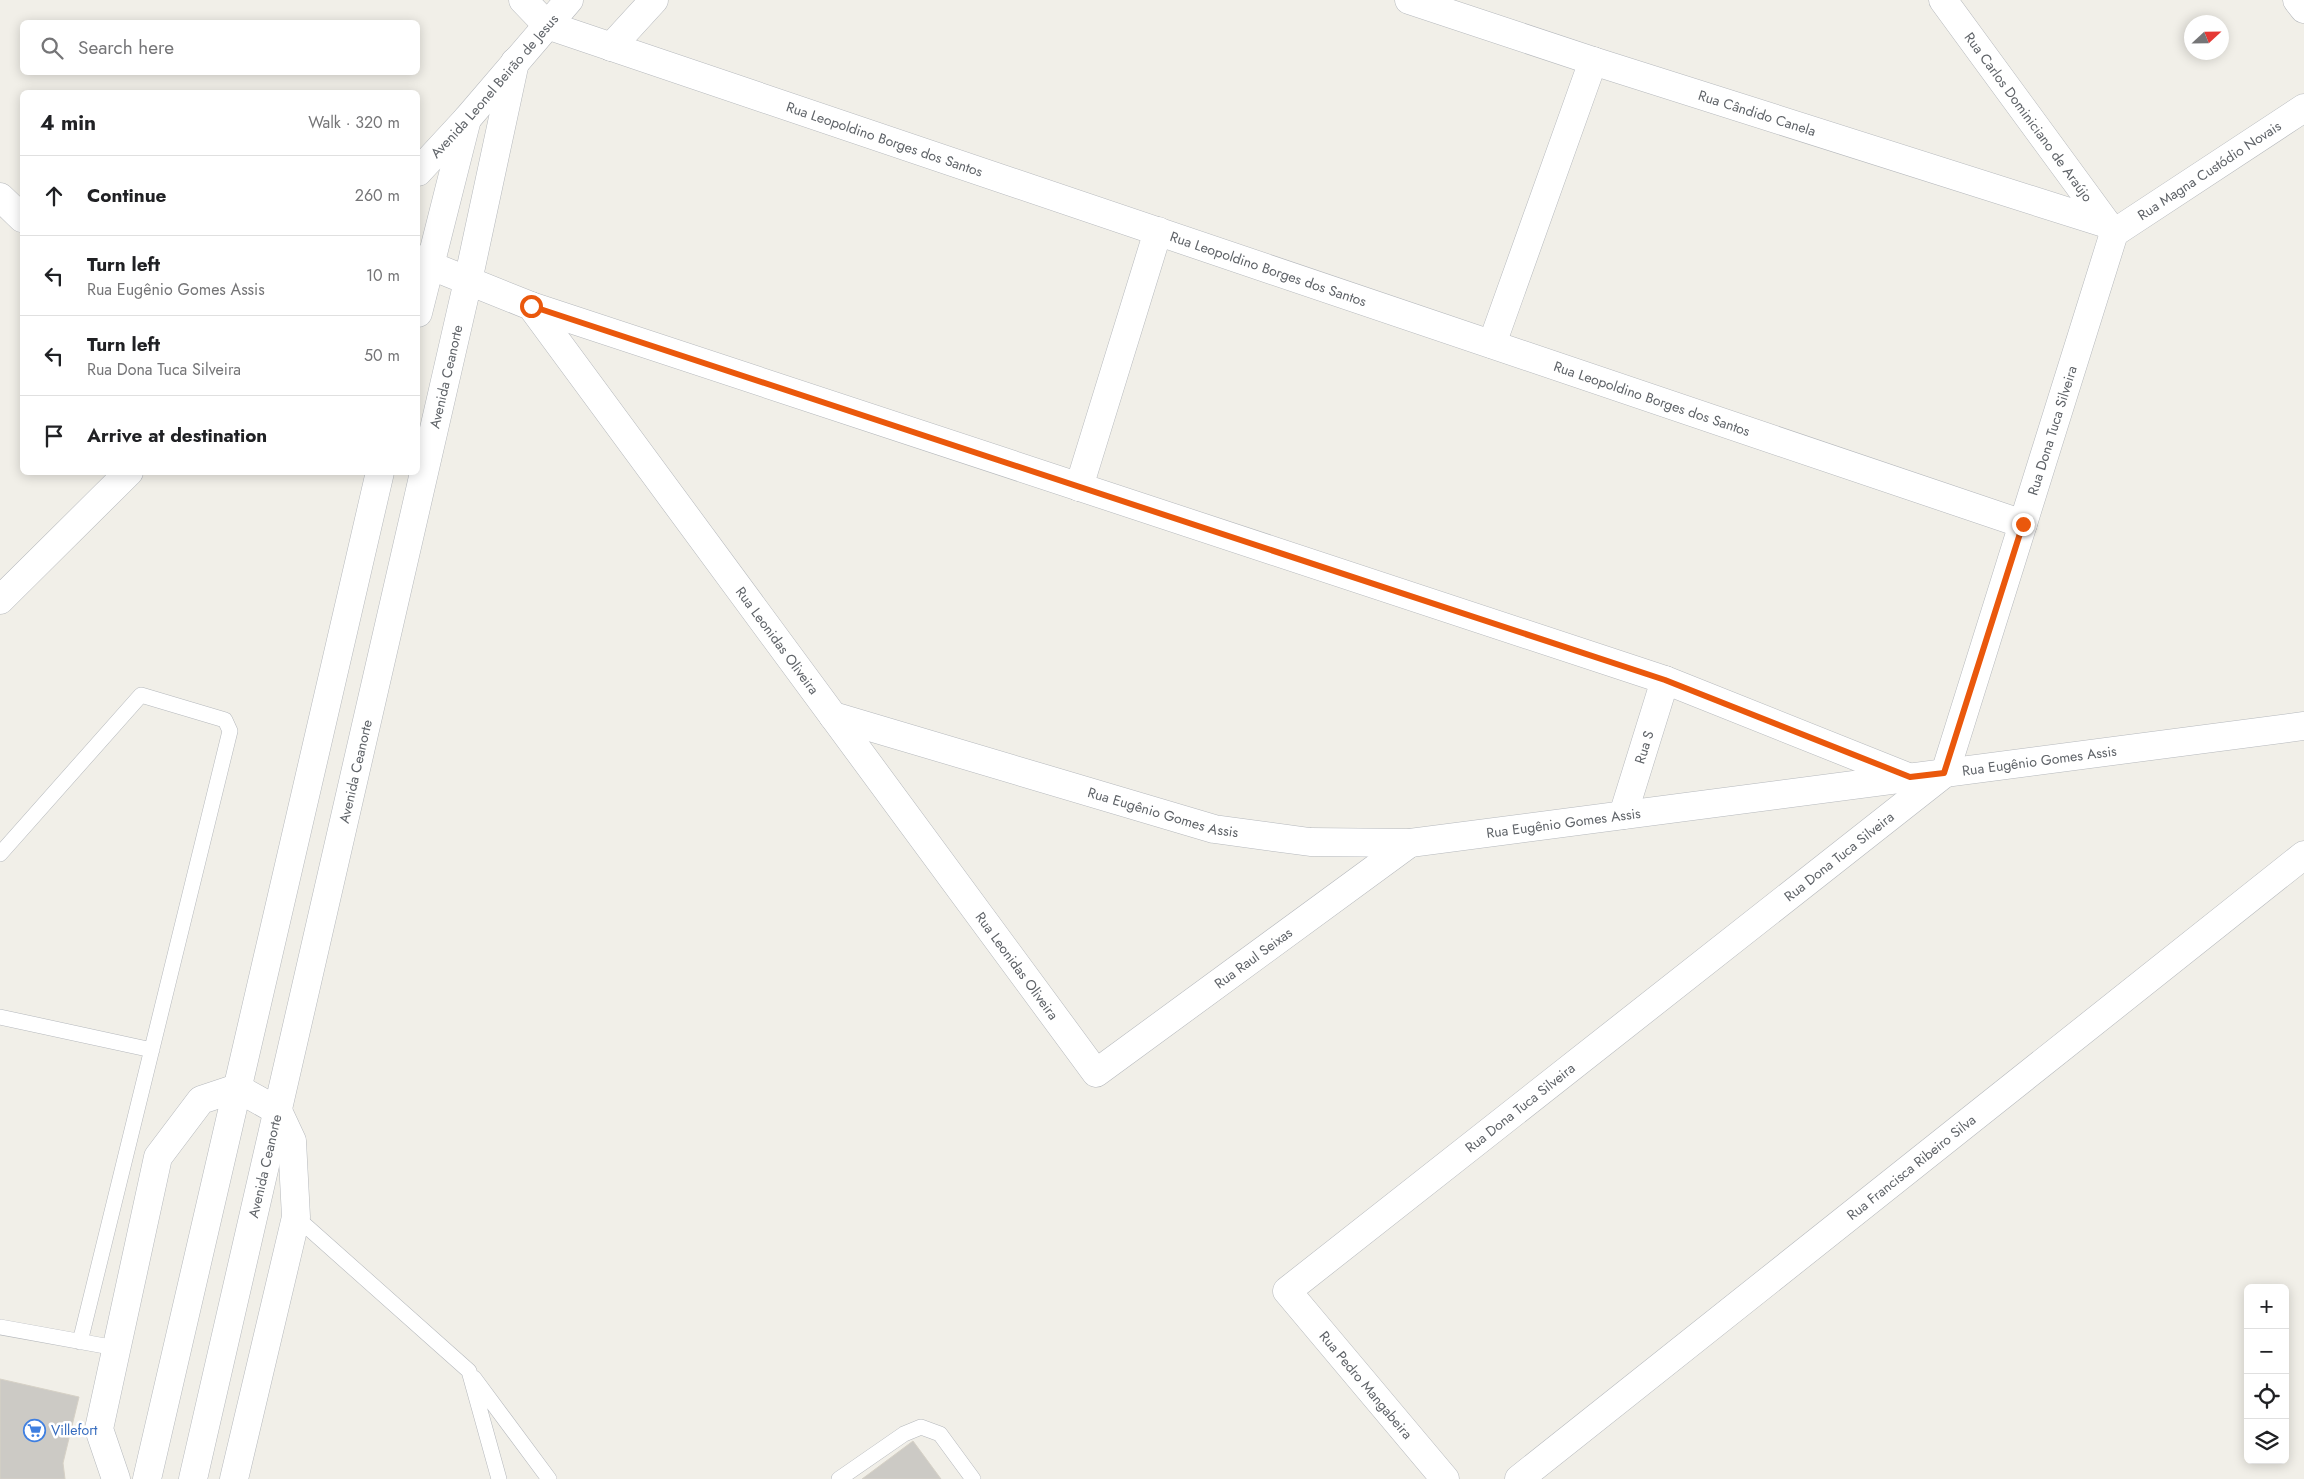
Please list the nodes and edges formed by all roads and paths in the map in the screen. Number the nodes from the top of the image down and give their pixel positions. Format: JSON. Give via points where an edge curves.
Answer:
{"nodes":[{"id":1,"x":523,"y":0,"type":"edge"},
{"id":2,"x":569,"y":0,"type":"edge"},
{"id":3,"x":654,"y":0,"type":"edge"},
{"id":4,"x":1408,"y":0,"type":"edge"},
{"id":5,"x":1943,"y":0,"type":"edge"},
{"id":6,"x":2297,"y":0,"type":"edge"},
{"id":7,"x":2304,"y":9,"type":"edge"},
{"id":8,"x":547,"y":25,"type":"junction"},
{"id":9,"x":611,"y":46,"type":"junction"},
{"id":10,"x":1593,"y":61,"type":"junction"},
{"id":11,"x":515,"y":62,"type":"junction"},
{"id":12,"x":2304,"y":108,"type":"edge"},
{"id":13,"x":467,"y":119,"type":"junction"},
{"id":14,"x":420,"y":170,"type":"edge"},
{"id":15,"x":0,"y":197,"type":"edge"},
{"id":16,"x":20,"y":216,"type":"edge"},
{"id":17,"x":2111,"y":229,"type":"junction"},
{"id":18,"x":1158,"y":232,"type":"junction"},
{"id":19,"x":423,"y":262,"type":"edge"},
{"id":20,"x":468,"y":281,"type":"junction"},
{"id":21,"x":420,"y":293,"type":"edge"},
{"id":22,"x":531,"y":306,"type":"junction"},
{"id":23,"x":1492,"y":344,"type":"junction"},
{"id":24,"x":126,"y":475,"type":"edge"},
{"id":25,"x":379,"y":475,"type":"edge"},
{"id":26,"x":1079,"y":487,"type":"junction"},
{"id":27,"x":2023,"y":524,"type":"junction"},
{"id":28,"x":0,"y":600,"type":"edge"},
{"id":29,"x":1665,"y":680,"type":"junction"},
{"id":30,"x":833,"y":716,"type":"junction"},
{"id":31,"x":2304,"y":726,"type":"edge"},
{"id":32,"x":1944,"y":773,"type":"junction"},
{"id":33,"x":1910,"y":777,"type":"junction"},
{"id":34,"x":1623,"y":815,"type":"junction"},
{"id":35,"x":1410,"y":843,"type":"junction"},
{"id":36,"x":0,"y":854,"type":"edge"},
{"id":37,"x":2304,"y":855,"type":"edge"},
{"id":38,"x":0,"y":1017,"type":"edge"},
{"id":39,"x":152,"y":1050,"type":"junction"},
{"id":40,"x":1096,"y":1073,"type":"joint"},
{"id":41,"x":237,"y":1088,"type":"junction"},
{"id":42,"x":278,"y":1111,"type":"junction"},
{"id":43,"x":296,"y":1217,"type":"junction"},
{"id":44,"x":1287,"y":1291,"type":"joint"},
{"id":45,"x":0,"y":1327,"type":"edge"},
{"id":46,"x":80,"y":1342,"type":"junction"},
{"id":47,"x":116,"y":1348,"type":"junction"},
{"id":48,"x":469,"y":1371,"type":"junction"},
{"id":49,"x":116,"y":1479,"type":"edge"},
{"id":50,"x":147,"y":1479,"type":"edge"},
{"id":51,"x":193,"y":1479,"type":"edge"},
{"id":52,"x":234,"y":1479,"type":"edge"},
{"id":53,"x":499,"y":1479,"type":"edge"},
{"id":54,"x":549,"y":1479,"type":"edge"},
{"id":55,"x":839,"y":1479,"type":"edge"},
{"id":56,"x":973,"y":1479,"type":"edge"},
{"id":57,"x":1445,"y":1479,"type":"edge"},
{"id":58,"x":1518,"y":1479,"type":"edge"}],
"edges":[{"from":1,"to":8,"type":"street","name":"Rua Leopoldino Borges dos Santos"},
{"from":2,"to":8,"type":"street","name":"Avenida Leonel Beirão de Jesus"},
{"from":3,"to":9,"type":"street"},
{"from":4,"to":10,"type":"street","name":"Rua Cândido Canela"},
{"from":5,"to":17,"type":"street","name":"Rua Carlos Dominiciano de Araújo"},
{"from":6,"to":7,"type":"street"},
{"from":8,"to":9,"type":"street","name":"Rua Leopoldino Borges dos Santos"},
{"from":8,"to":11,"type":"street","name":"Avenida Leonel Beirão de Jesus"},
{"from":9,"to":18,"type":"street","name":"Rua Leopoldino Borges dos Santos"},
{"from":10,"to":17,"type":"street","name":"Rua Cândido Canela"},
{"from":10,"to":23,"type":"street"},
{"from":11,"to":13,"type":"street","name":"Avenida Leonel Beirão de Jesus"},
{"from":11,"to":20,"type":"street","name":"Avenida Ceanorte"},
{"from":12,"to":17,"type":"street","name":"Rua Magna Custódio Novais"},
{"from":13,"to":14,"type":"street","name":"Avenida Leonel Beirão de Jesus"},
{"from":13,"to":19,"type":"street"},
{"from":15,"to":16,"type":"street"},
{"from":17,"to":27,"type":"street","name":"Rua Dona Tuca Silveira"},
{"from":18,"to":23,"type":"street","name":"Rua Leopoldino Borges dos Santos"},
{"from":18,"to":26,"type":"street"},
{"from":19,"to":20,"type":"street"},
{"from":19,"to":21,"type":"street"},
{"from":20,"to":22,"type":"street"},
{"from":20,"to":42,"type":"street","name":"Avenida Ceanorte"},
{"from":22,"to":26,"type":"street"},
{"from":22,"to":30,"type":"street","name":"Rua Leonidas Oliveira"},
{"from":23,"to":27,"type":"street","name":"Rua Leopoldino Borges dos Santos"},
{"from":24,"to":28,"type":"street"},
{"from":25,"to":41,"type":"street"},
{"from":26,"to":29,"type":"street"},
{"from":27,"to":32,"type":"street","name":"Rua Dona Tuca Silveira"},
{"from":29,"to":33,"type":"street"},
{"from":29,"to":34,"type":"street","name":"Rua S"},
{"from":30,"to":35,"type":"street","name":"Rua Eugênio Gomes Assis","via":[[1214,829],[1310,842]]},
{"from":30,"to":40,"type":"street","name":"Rua Leonidas Oliveira"},
{"from":31,"to":32,"type":"street","name":"Rua Eugênio Gomes Assis"},
{"from":32,"to":33,"type":"street","name":"Rua Eugênio Gomes Assis"},
{"from":32,"to":44,"type":"street","name":"Rua Dona Tuca Silveira"},
{"from":33,"to":34,"type":"street","name":"Rua Eugênio Gomes Assis"},
{"from":34,"to":35,"type":"street","name":"Rua Eugênio Gomes Assis"},
{"from":35,"to":40,"type":"street","name":"Rua Raul Seixas"},
{"from":36,"to":39,"type":"lane","via":[[141,695],[225,720],[230,731]]},
{"from":37,"to":58,"type":"street","name":"Rua Francisca Ribeiro Silva"},
{"from":38,"to":39,"type":"lane"},
{"from":39,"to":46,"type":"lane"},
{"from":41,"to":42,"type":"street"},
{"from":41,"to":47,"type":"street","via":[[201,1100],[158,1157]]},
{"from":41,"to":50,"type":"street"},
{"from":42,"to":43,"type":"street","via":[[292,1141]]},
{"from":42,"to":51,"type":"street","name":"Avenida Ceanorte"},
{"from":43,"to":48,"type":"lane"},
{"from":43,"to":52,"type":"street"},
{"from":44,"to":57,"type":"street","name":"Rua Pedro Mangabeira"},
{"from":45,"to":46,"type":"lane"},
{"from":46,"to":47,"type":"lane"},
{"from":47,"to":49,"type":"street","via":[[98,1429]]},
{"from":48,"to":53,"type":"lane"},
{"from":48,"to":54,"type":"lane"},
{"from":55,"to":56,"type":"lane","via":[[904,1434],[921,1426],[940,1434]]}]}
